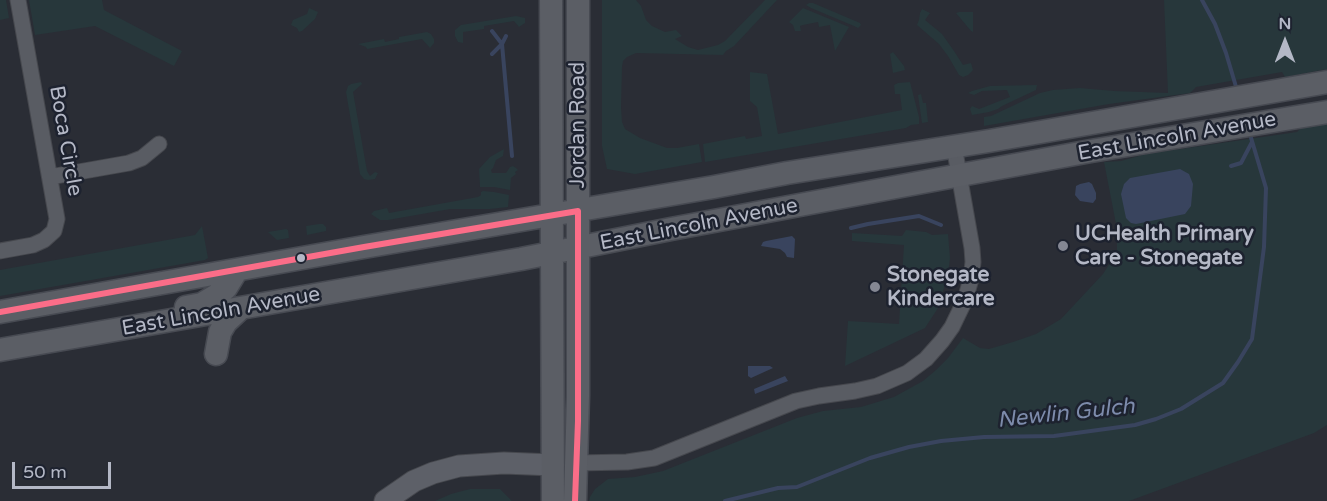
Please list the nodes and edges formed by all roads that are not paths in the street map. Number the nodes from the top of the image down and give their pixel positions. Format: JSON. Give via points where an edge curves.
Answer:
{"nodes":[{"id":1,"x":18,"y":0,"type":"edge"},
{"id":2,"x":551,"y":0,"type":"edge"},
{"id":3,"x":578,"y":0,"type":"edge"},
{"id":4,"x":1327,"y":82,"type":"edge"},
{"id":5,"x":1327,"y":112,"type":"edge"},
{"id":6,"x":159,"y":144,"type":"dead end"},
{"id":7,"x":954,"y":146,"type":"junction"},
{"id":8,"x":959,"y":176,"type":"junction"},
{"id":9,"x":50,"y":177,"type":"junction"},
{"id":10,"x":578,"y":211,"type":"junction"},
{"id":11,"x":552,"y":216,"type":"junction"},
{"id":12,"x":577,"y":248,"type":"junction"},
{"id":13,"x":0,"y":251,"type":"edge"},
{"id":14,"x":552,"y":253,"type":"junction"},
{"id":15,"x":237,"y":270,"type":"junction"},
{"id":16,"x":240,"y":309,"type":"junction"},
{"id":17,"x":0,"y":312,"type":"edge"},
{"id":18,"x":181,"y":319,"type":"junction"},
{"id":19,"x":93,"y":334,"type":"junction"},
{"id":20,"x":0,"y":350,"type":"edge"},
{"id":21,"x":576,"y":463,"type":"junction"},
{"id":22,"x":553,"y":465,"type":"junction"},
{"id":23,"x":385,"y":501,"type":"edge"},
{"id":24,"x":553,"y":501,"type":"edge"},
{"id":25,"x":573,"y":501,"type":"edge"}],
"edges":[{"from":1,"to":9,"type":"street","name":"Boca Circle"},
{"from":2,"to":11,"type":"main road","name":"Jordan Road"},
{"from":3,"to":10,"type":"main road","name":"Jordan Road"},
{"from":4,"to":7,"type":"main road","name":"East Lincoln Avenue"},
{"from":5,"to":8,"type":"main road","name":"East Lincoln Avenue"},
{"from":6,"to":9,"type":"street","via":[[129,163]]},
{"from":7,"to":8,"type":"street"},
{"from":7,"to":10,"type":"main road","name":"East Lincoln Avenue"},
{"from":8,"to":12,"type":"main road","name":"East Lincoln Avenue"},
{"from":8,"to":21,"type":"street","via":[[972,248],[971,279],[964,305],[952,327],[916,367],[866,390],[796,401],[654,458]]},
{"from":9,"to":13,"type":"street","name":"Boca Circle","via":[[57,219],[51,234],[33,245]]},
{"from":10,"to":11,"type":"main road","name":"East Lincoln Avenue"},
{"from":10,"to":12,"type":"main road","name":"Jordan Road"},
{"from":11,"to":14,"type":"main road","name":"Jordan Road"},
{"from":11,"to":15,"type":"main road","name":"East Lincoln Avenue"},
{"from":12,"to":14,"type":"main road","name":"East Lincoln Avenue"},
{"from":12,"to":21,"type":"main road","name":"Jordan Road"},
{"from":14,"to":16,"type":"main road","name":"East Lincoln Avenue"},
{"from":14,"to":22,"type":"main road","name":"Jordan Road"},
{"from":15,"to":17,"type":"main road","name":"East Lincoln Avenue"},
{"from":15,"to":19,"type":"main road","via":[[226,288],[202,304],[120,320]]},
{"from":16,"to":18,"type":"main road","name":"East Lincoln Avenue"},
{"from":16,"to":18,"type":"main road","via":[[220,332],[216,354],[203,335]]},
{"from":18,"to":19,"type":"main road","name":"East Lincoln Avenue"},
{"from":19,"to":20,"type":"main road","name":"East Lincoln Avenue"},
{"from":21,"to":25,"type":"main road","name":"Jordan Road"},
{"from":22,"to":23,"type":"street","via":[[504,463],[444,469],[414,481]]},
{"from":22,"to":24,"type":"main road","name":"Jordan Road"},
{"from":22,"to":25,"type":"main road","via":[[564,491]]}]}
